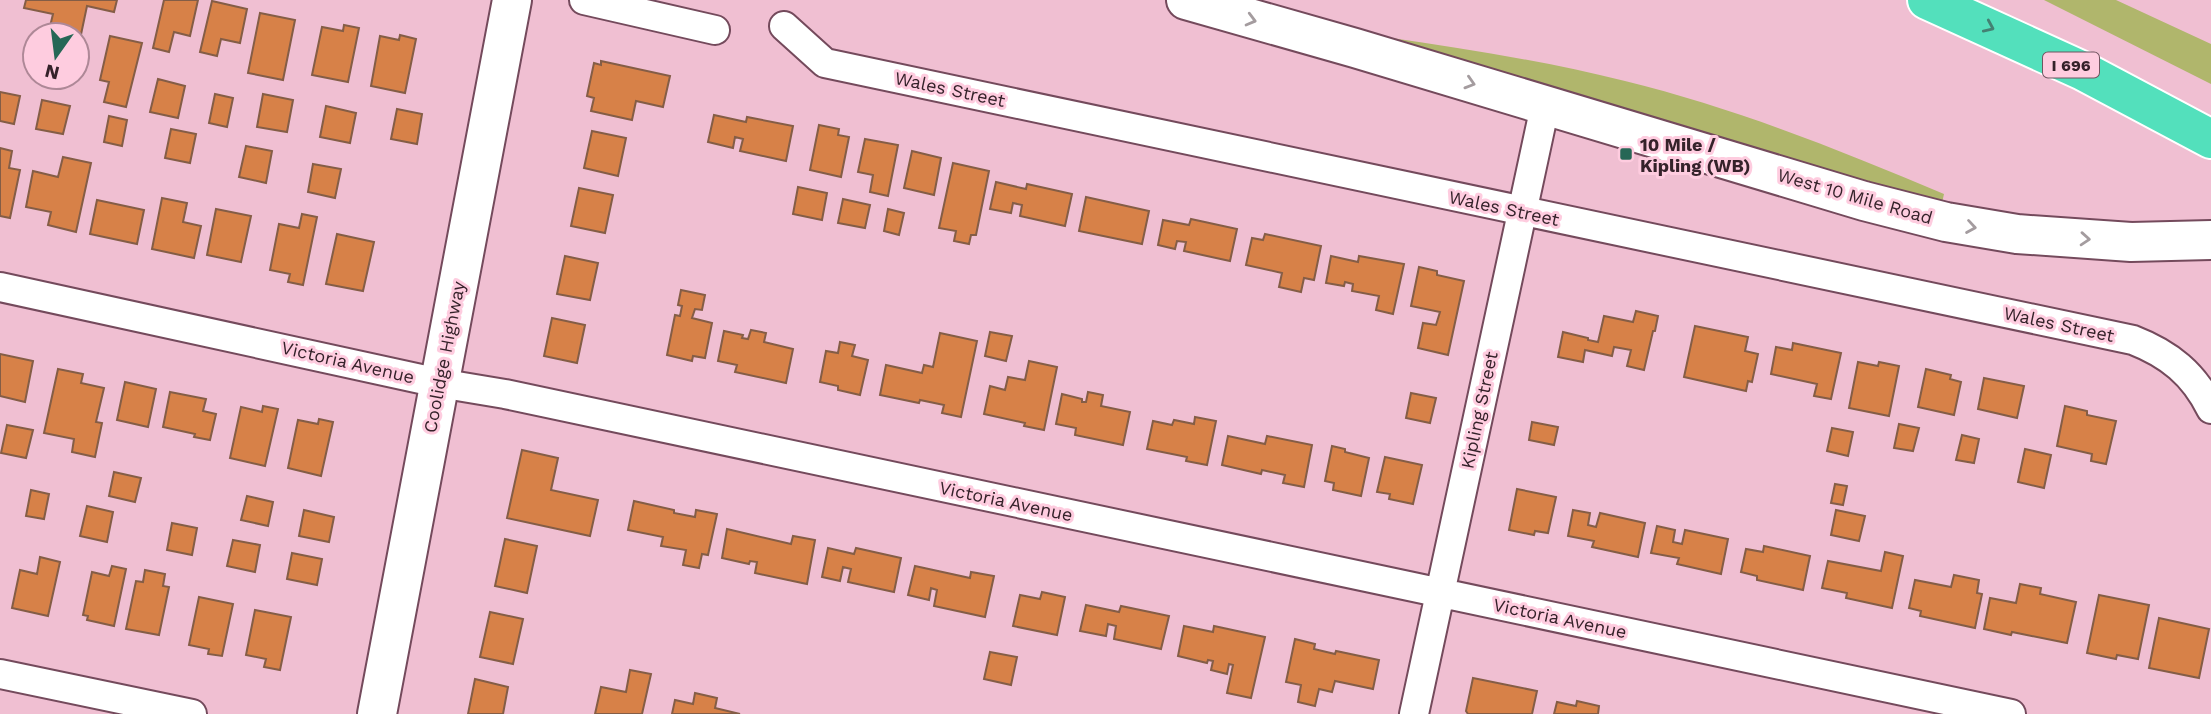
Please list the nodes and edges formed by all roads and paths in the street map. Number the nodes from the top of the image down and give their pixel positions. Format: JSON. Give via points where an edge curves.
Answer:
{"nodes":[{"id":1,"x":512,"y":0,"type":"edge"},
{"id":2,"x":584,"y":0,"type":"edge"},
{"id":3,"x":1186,"y":0,"type":"edge"},
{"id":4,"x":1927,"y":0,"type":"edge"},
{"id":5,"x":784,"y":26,"type":"dead end"},
{"id":6,"x":715,"y":30,"type":"dead end"},
{"id":7,"x":1545,"y":106,"type":"junction"},
{"id":8,"x":2211,"y":139,"type":"edge"},
{"id":9,"x":1521,"y":211,"type":"junction"},
{"id":10,"x":2211,"y":240,"type":"edge"},
{"id":11,"x":0,"y":287,"type":"edge"},
{"id":12,"x":439,"y":383,"type":"junction"},
{"id":13,"x":2211,"y":409,"type":"edge"},
{"id":14,"x":1440,"y":592,"type":"junction"},
{"id":15,"x":0,"y":674,"type":"edge"},
{"id":16,"x":192,"y":714,"type":"edge"},
{"id":17,"x":377,"y":714,"type":"edge"},
{"id":18,"x":1414,"y":714,"type":"edge"},
{"id":19,"x":2011,"y":714,"type":"edge"}],
"edges":[{"from":1,"to":12,"type":"main road","name":"Coolidge Highway"},
{"from":2,"to":6,"type":"street"},
{"from":3,"to":7,"type":"main road","name":"West 10 Mile Road","one_way":true},
{"from":4,"to":8,"type":"highway","number":"I 696","one_way":true,"via":[[2083,71]]},
{"from":5,"to":9,"type":"street","name":"Wales Street","via":[[825,63]]},
{"from":7,"to":9,"type":"street","name":"Kipling Street"},
{"from":7,"to":10,"type":"main road","name":"West 10 Mile Road","one_way":true,"via":[[1946,222],[2017,234],[2131,242]]},
{"from":9,"to":13,"type":"street","name":"Wales Street","via":[[2133,340],[2154,348],[2185,370]]},
{"from":9,"to":14,"type":"street","name":"Kipling Street"},
{"from":11,"to":12,"type":"street","name":"Victoria Avenue"},
{"from":12,"to":14,"type":"street","name":"Victoria Avenue"},
{"from":12,"to":17,"type":"main road","name":"Coolidge Highway"},
{"from":14,"to":18,"type":"street","name":"Kipling Street"},
{"from":14,"to":19,"type":"street","name":"Victoria Avenue"},
{"from":15,"to":16,"type":"street"}]}
